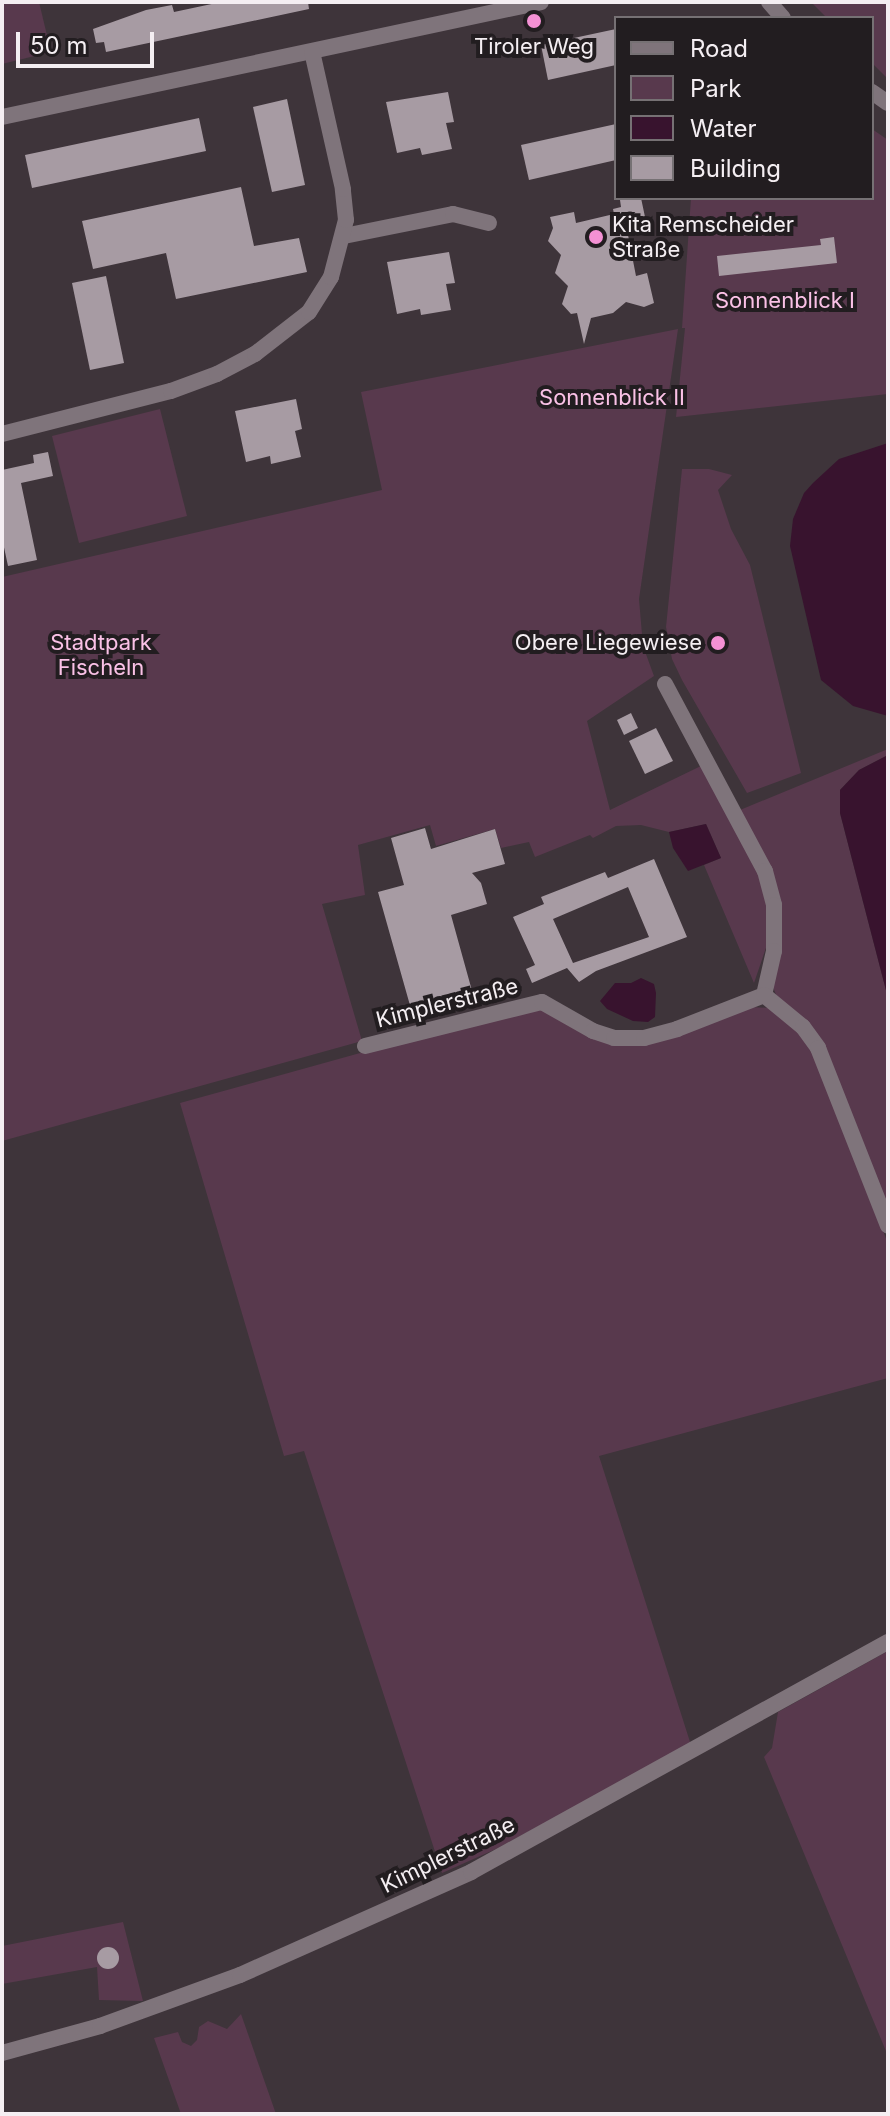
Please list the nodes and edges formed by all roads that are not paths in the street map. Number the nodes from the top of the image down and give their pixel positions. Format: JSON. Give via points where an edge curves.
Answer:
{"nodes":[{"id":1,"x":541,"y":2,"type":"edge"},
{"id":2,"x":312,"y":51,"type":"junction"},
{"id":3,"x":2,"y":117,"type":"edge"},
{"id":4,"x":489,"y":223,"type":"dead end"},
{"id":5,"x":344,"y":236,"type":"junction"},
{"id":6,"x":2,"y":434,"type":"edge"},
{"id":7,"x":665,"y":684,"type":"dead end"},
{"id":8,"x":764,"y":995,"type":"junction"},
{"id":9,"x":365,"y":1046,"type":"dead end"},
{"id":10,"x":888,"y":1226,"type":"edge"},
{"id":11,"x":888,"y":1642,"type":"edge"},
{"id":12,"x":2,"y":2053,"type":"edge"}],
"edges":[{"from":1,"to":2,"type":"street"},
{"from":2,"to":3,"type":"street"},
{"from":2,"to":5,"type":"street","via":[[343,189]]},
{"from":4,"to":5,"type":"street","via":[[453,214]]},
{"from":5,"to":6,"type":"street","via":[[331,277],[309,312],[255,354],[171,391]]},
{"from":7,"to":8,"type":"street","via":[[765,871],[774,905],[774,951]]},
{"from":8,"to":9,"type":"street","name":"Kimplerstraße","via":[[644,1038],[614,1038],[593,1031],[542,1002]]},
{"from":8,"to":10,"type":"street","via":[[803,1027],[818,1048]]},
{"from":11,"to":12,"type":"street","name":"Kimplerstraße","via":[[471,1872],[240,1975],[100,2026]]}]}
